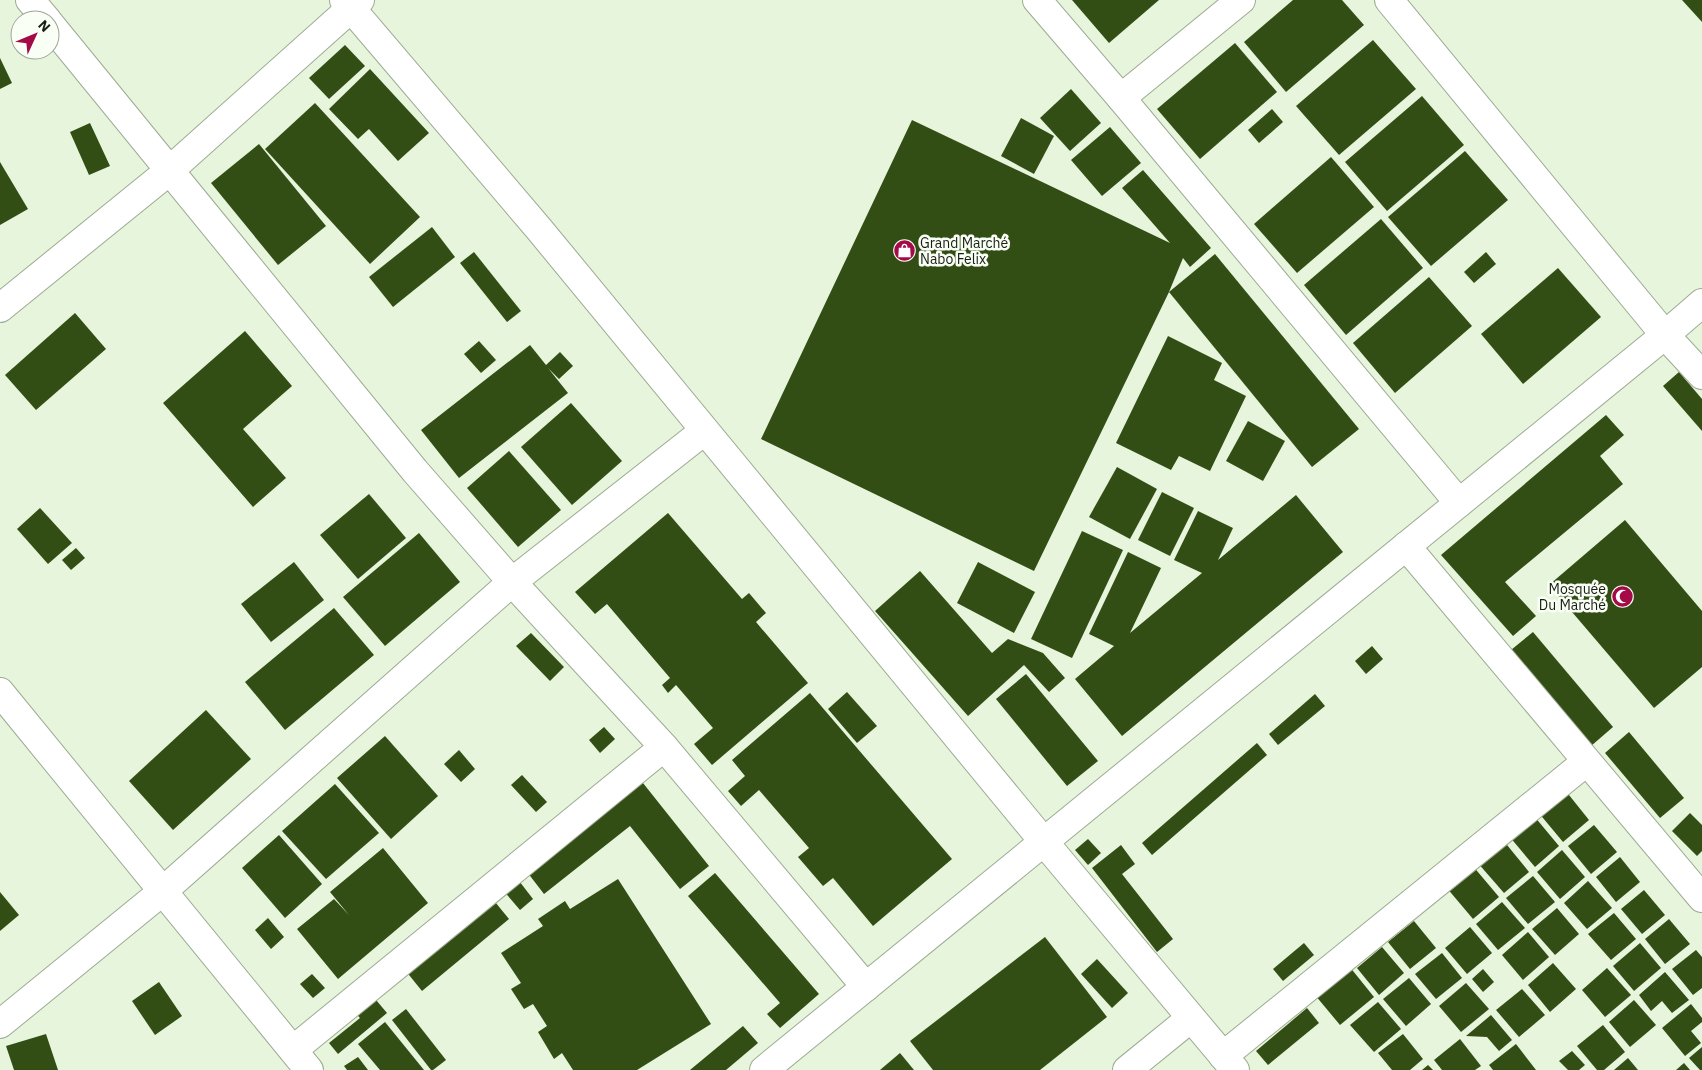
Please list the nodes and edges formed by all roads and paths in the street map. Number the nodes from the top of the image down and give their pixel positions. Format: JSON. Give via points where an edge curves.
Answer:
{"nodes":[{"id":1,"x":30,"y":0,"type":"edge"},
{"id":2,"x":1037,"y":0,"type":"edge"},
{"id":3,"x":1241,"y":0,"type":"edge"},
{"id":4,"x":1389,"y":0,"type":"edge"},
{"id":5,"x":351,"y":3,"type":"edge"},
{"id":6,"x":38,"y":10,"type":"edge"},
{"id":7,"x":60,"y":36,"type":"edge"},
{"id":8,"x":1121,"y":98,"type":"junction"},
{"id":9,"x":169,"y":171,"type":"junction"},
{"id":10,"x":1702,"y":303,"type":"edge"},
{"id":11,"x":0,"y":308,"type":"edge"},
{"id":12,"x":1665,"y":335,"type":"junction"},
{"id":13,"x":1702,"y":375,"type":"edge"},
{"id":14,"x":704,"y":431,"type":"junction"},
{"id":15,"x":1459,"y":503,"type":"junction"},
{"id":16,"x":1406,"y":546,"type":"junction"},
{"id":17,"x":512,"y":582,"type":"junction"},
{"id":18,"x":0,"y":692,"type":"edge"},
{"id":19,"x":664,"y":747,"type":"junction"},
{"id":20,"x":1586,"y":762,"type":"junction"},
{"id":21,"x":1044,"y":842,"type":"junction"},
{"id":22,"x":163,"y":891,"type":"junction"},
{"id":23,"x":1702,"y":898,"type":"edge"},
{"id":24,"x":866,"y":987,"type":"junction"},
{"id":25,"x":1191,"y":1018,"type":"junction"},
{"id":26,"x":0,"y":1024,"type":"edge"},
{"id":27,"x":301,"y":1060,"type":"edge"},
{"id":28,"x":1229,"y":1063,"type":"edge"},
{"id":29,"x":764,"y":1070,"type":"edge"},
{"id":30,"x":1127,"y":1070,"type":"edge"}],
"edges":[{"from":1,"to":6,"type":"street"},
{"from":2,"to":8,"type":"street"},
{"from":3,"to":8,"type":"street"},
{"from":4,"to":12,"type":"street"},
{"from":5,"to":9,"type":"street"},
{"from":5,"to":14,"type":"street"},
{"from":7,"to":9,"type":"street"},
{"from":8,"to":15,"type":"street"},
{"from":9,"to":11,"type":"street"},
{"from":9,"to":17,"type":"street","via":[[415,471]]},
{"from":10,"to":12,"type":"street"},
{"from":12,"to":13,"type":"street"},
{"from":12,"to":15,"type":"street"},
{"from":14,"to":17,"type":"street"},
{"from":14,"to":21,"type":"street"},
{"from":15,"to":16,"type":"street"},
{"from":16,"to":20,"type":"street"},
{"from":16,"to":21,"type":"street"},
{"from":17,"to":19,"type":"street"},
{"from":17,"to":22,"type":"street"},
{"from":18,"to":22,"type":"street"},
{"from":19,"to":24,"type":"street"},
{"from":19,"to":27,"type":"street"},
{"from":20,"to":23,"type":"street"},
{"from":20,"to":28,"type":"street"},
{"from":21,"to":24,"type":"street"},
{"from":21,"to":25,"type":"street"},
{"from":22,"to":26,"type":"street"},
{"from":22,"to":27,"type":"street"},
{"from":24,"to":29,"type":"street"},
{"from":25,"to":28,"type":"street"},
{"from":25,"to":30,"type":"street"}]}
